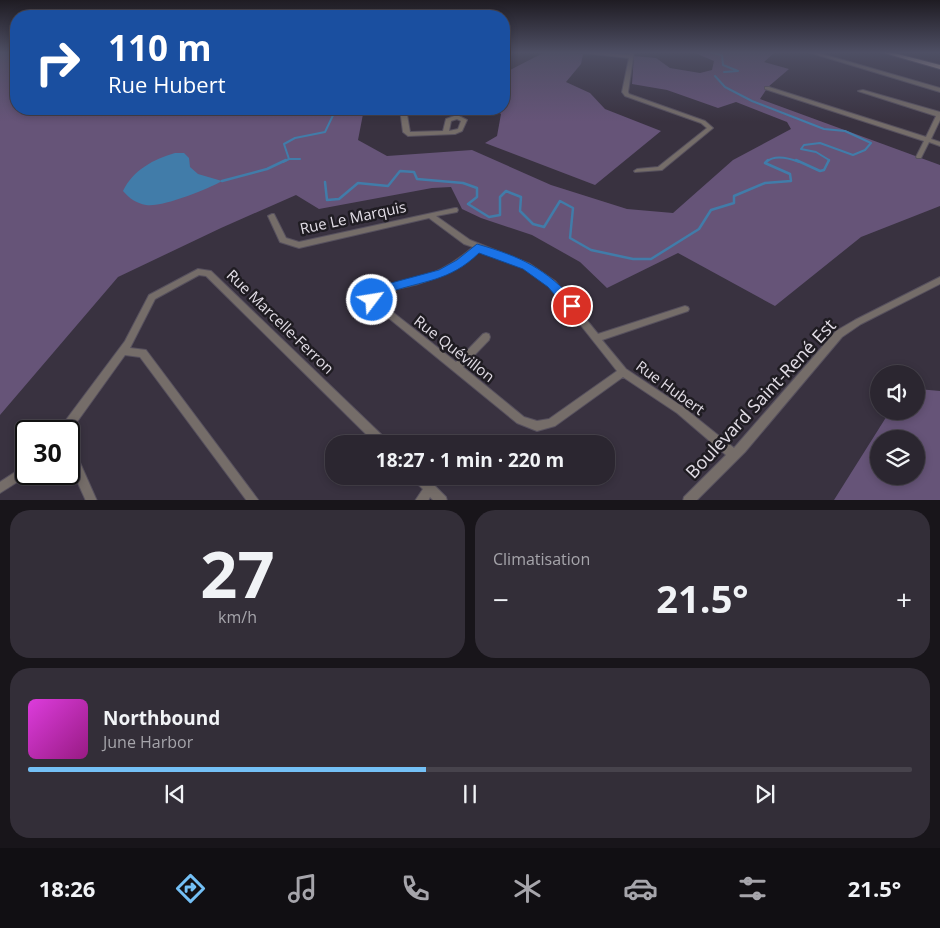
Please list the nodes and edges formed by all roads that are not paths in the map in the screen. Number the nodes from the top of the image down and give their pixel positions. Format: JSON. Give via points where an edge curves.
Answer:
{"nodes":[{"id":1,"x":628,"y":75,"type":"edge"},
{"id":2,"x":890,"y":75,"type":"edge"},
{"id":3,"x":767,"y":88,"type":"dead end"},
{"id":4,"x":940,"y":90,"type":"edge"},
{"id":5,"x":861,"y":91,"type":"dead end"},
{"id":6,"x":404,"y":115,"type":"edge"},
{"id":7,"x":940,"y":115,"type":"edge"},
{"id":8,"x":446,"y":133,"type":"dead end"},
{"id":9,"x":928,"y":140,"type":"junction"},
{"id":10,"x":940,"y":144,"type":"edge"},
{"id":11,"x":919,"y":157,"type":"dead end"},
{"id":12,"x":637,"y":171,"type":"dead end"},
{"id":13,"x":455,"y":210,"type":"dead end"},
{"id":14,"x":272,"y":216,"type":"dead end"},
{"id":15,"x":432,"y":216,"type":"junction"},
{"id":16,"x":477,"y":248,"type":"junction"},
{"id":17,"x":940,"y":280,"type":"edge"},
{"id":18,"x":685,"y":309,"type":"dead end"},
{"id":19,"x":486,"y":337,"type":"dead end"},
{"id":20,"x":596,"y":338,"type":"junction"},
{"id":21,"x":123,"y":351,"type":"junction"},
{"id":22,"x":457,"y":366,"type":"junction"},
{"id":23,"x":623,"y":372,"type":"junction"},
{"id":24,"x":72,"y":420,"type":"edge"},
{"id":25,"x":374,"y":435,"type":"edge"},
{"id":26,"x":734,"y":455,"type":"junction"},
{"id":27,"x":80,"y":475,"type":"edge"},
{"id":28,"x":15,"y":478,"type":"edge"},
{"id":29,"x":426,"y":485,"type":"edge"},
{"id":30,"x":0,"y":488,"type":"edge"},
{"id":31,"x":430,"y":489,"type":"junction"},
{"id":32,"x":92,"y":500,"type":"edge"},
{"id":33,"x":254,"y":500,"type":"edge"},
{"id":34,"x":420,"y":500,"type":"edge"},
{"id":35,"x":442,"y":500,"type":"edge"},
{"id":36,"x":688,"y":500,"type":"edge"}],
"edges":[{"from":1,"to":12,"type":"street","via":[[627,95],[703,122],[710,128],[660,169]]},
{"from":2,"to":4,"type":"street"},
{"from":3,"to":9,"type":"street"},
{"from":5,"to":7,"type":"street"},
{"from":6,"to":8,"type":"street","via":[[408,134]]},
{"from":7,"to":9,"type":"street"},
{"from":9,"to":10,"type":"street"},
{"from":9,"to":11,"type":"street"},
{"from":13,"to":15,"type":"street","name":"Rue Le Marquis"},
{"from":14,"to":15,"type":"street","name":"Rue Le Marquis","via":[[283,240],[299,245]]},
{"from":15,"to":16,"type":"street","name":"Rue Hubert"},
{"from":16,"to":20,"type":"street","name":"Rue Hubert","via":[[528,266],[552,283]]},
{"from":16,"to":22,"type":"street","name":"Rue Quévillon","via":[[461,263],[443,273],[381,290],[373,295],[372,300]]},
{"from":17,"to":26,"type":"street","name":"Boulevard Saint-René Est","via":[[839,334]]},
{"from":18,"to":20,"type":"street"},
{"from":19,"to":22,"type":"street"},
{"from":20,"to":23,"type":"street","name":"Rue Hubert"},
{"from":21,"to":24,"type":"street","name":"Rue Marcelle-Ferron"},
{"from":21,"to":25,"type":"street","name":"Rue Marcelle-Ferron","via":[[152,297],[198,272],[208,273]]},
{"from":21,"to":33,"type":"street","via":[[142,353]]},
{"from":22,"to":23,"type":"street","name":"Rue Quévillon","via":[[521,420],[537,426],[551,423]]},
{"from":23,"to":26,"type":"street","name":"Rue Hubert","via":[[680,410]]},
{"from":26,"to":36,"type":"street","name":"Boulevard Saint-René Est"},
{"from":27,"to":32,"type":"street"},
{"from":28,"to":30,"type":"street"},
{"from":29,"to":31,"type":"street"},
{"from":31,"to":34,"type":"street"},
{"from":31,"to":35,"type":"street"}]}
